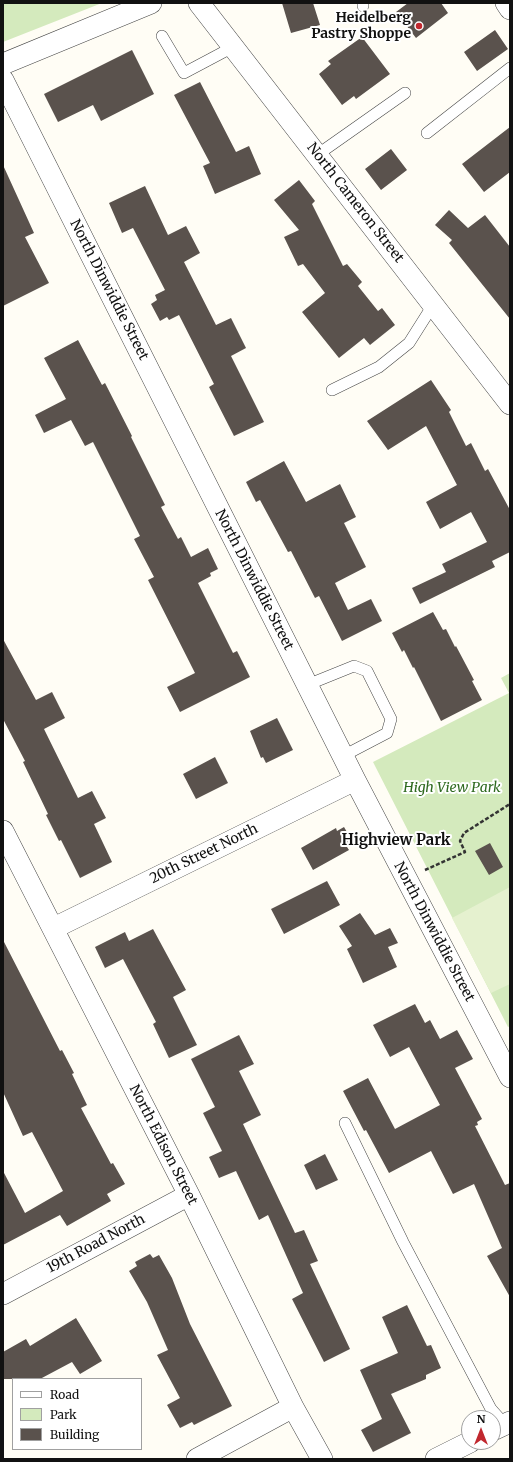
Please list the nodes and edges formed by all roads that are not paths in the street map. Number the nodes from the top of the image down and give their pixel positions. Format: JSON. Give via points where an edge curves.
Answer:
{"nodes":[{"id":1,"x":151,"y":3,"type":"edge"},
{"id":2,"x":199,"y":3,"type":"edge"},
{"id":3,"x":506,"y":3,"type":"edge"},
{"id":4,"x":510,"y":8,"type":"edge"},
{"id":5,"x":162,"y":36,"type":"dead end"},
{"id":6,"x":233,"y":47,"type":"junction"},
{"id":7,"x":3,"y":64,"type":"edge"},
{"id":8,"x":510,"y":68,"type":"edge"},
{"id":9,"x":3,"y":80,"type":"edge"},
{"id":10,"x":405,"y":92,"type":"dead end"},
{"id":11,"x":427,"y":133,"type":"dead end"},
{"id":12,"x":317,"y":155,"type":"junction"},
{"id":13,"x":433,"y":305,"type":"junction"},
{"id":14,"x":332,"y":390,"type":"dead end"},
{"id":15,"x":510,"y":404,"type":"edge"},
{"id":16,"x":307,"y":685,"type":"junction"},
{"id":17,"x":343,"y":756,"type":"junction"},
{"id":18,"x":355,"y":780,"type":"junction"},
{"id":19,"x":3,"y":831,"type":"edge"},
{"id":20,"x":11,"y":866,"type":"edge"},
{"id":21,"x":54,"y":928,"type":"junction"},
{"id":22,"x":510,"y":1077,"type":"edge"},
{"id":23,"x":345,"y":1123,"type":"dead end"},
{"id":24,"x":189,"y":1195,"type":"junction"},
{"id":25,"x":3,"y":1294,"type":"edge"},
{"id":26,"x":293,"y":1408,"type":"junction"},
{"id":27,"x":505,"y":1427,"type":"edge"},
{"id":28,"x":461,"y":1446,"type":"edge"},
{"id":29,"x":197,"y":1459,"type":"edge"},
{"id":30,"x":322,"y":1459,"type":"edge"},
{"id":31,"x":436,"y":1459,"type":"edge"}],
"edges":[{"from":1,"to":7,"type":"street"},
{"from":2,"to":6,"type":"street","name":"North Cameron Street"},
{"from":3,"to":4,"type":"street"},
{"from":5,"to":6,"type":"lane","via":[[184,73]]},
{"from":6,"to":12,"type":"street","name":"North Cameron Street"},
{"from":8,"to":11,"type":"lane"},
{"from":9,"to":16,"type":"street","name":"North Dinwiddie Street"},
{"from":10,"to":12,"type":"lane"},
{"from":12,"to":13,"type":"street","name":"North Cameron Street"},
{"from":13,"to":14,"type":"lane","via":[[409,343],[379,367]]},
{"from":13,"to":15,"type":"street","name":"North Cameron Street"},
{"from":16,"to":17,"type":"street","name":"North Dinwiddie Street"},
{"from":16,"to":17,"type":"lane","via":[[354,666],[367,671],[374,684],[391,719],[387,733]]},
{"from":17,"to":18,"type":"street","name":"North Dinwiddie Street"},
{"from":18,"to":21,"type":"street","name":"20th Street North"},
{"from":18,"to":22,"type":"street","name":"North Dinwiddie Street"},
{"from":19,"to":20,"type":"street","name":"North Edison Street"},
{"from":20,"to":21,"type":"street","name":"North Edison Street"},
{"from":21,"to":24,"type":"street","name":"North Edison Street"},
{"from":23,"to":27,"type":"lane","via":[[406,1249],[491,1409]]},
{"from":24,"to":25,"type":"street","name":"19th Road North"},
{"from":24,"to":26,"type":"street","name":"North Edison Street"},
{"from":26,"to":29,"type":"street"},
{"from":26,"to":30,"type":"street","name":"North Edison Street"},
{"from":28,"to":31,"type":"street"}]}
